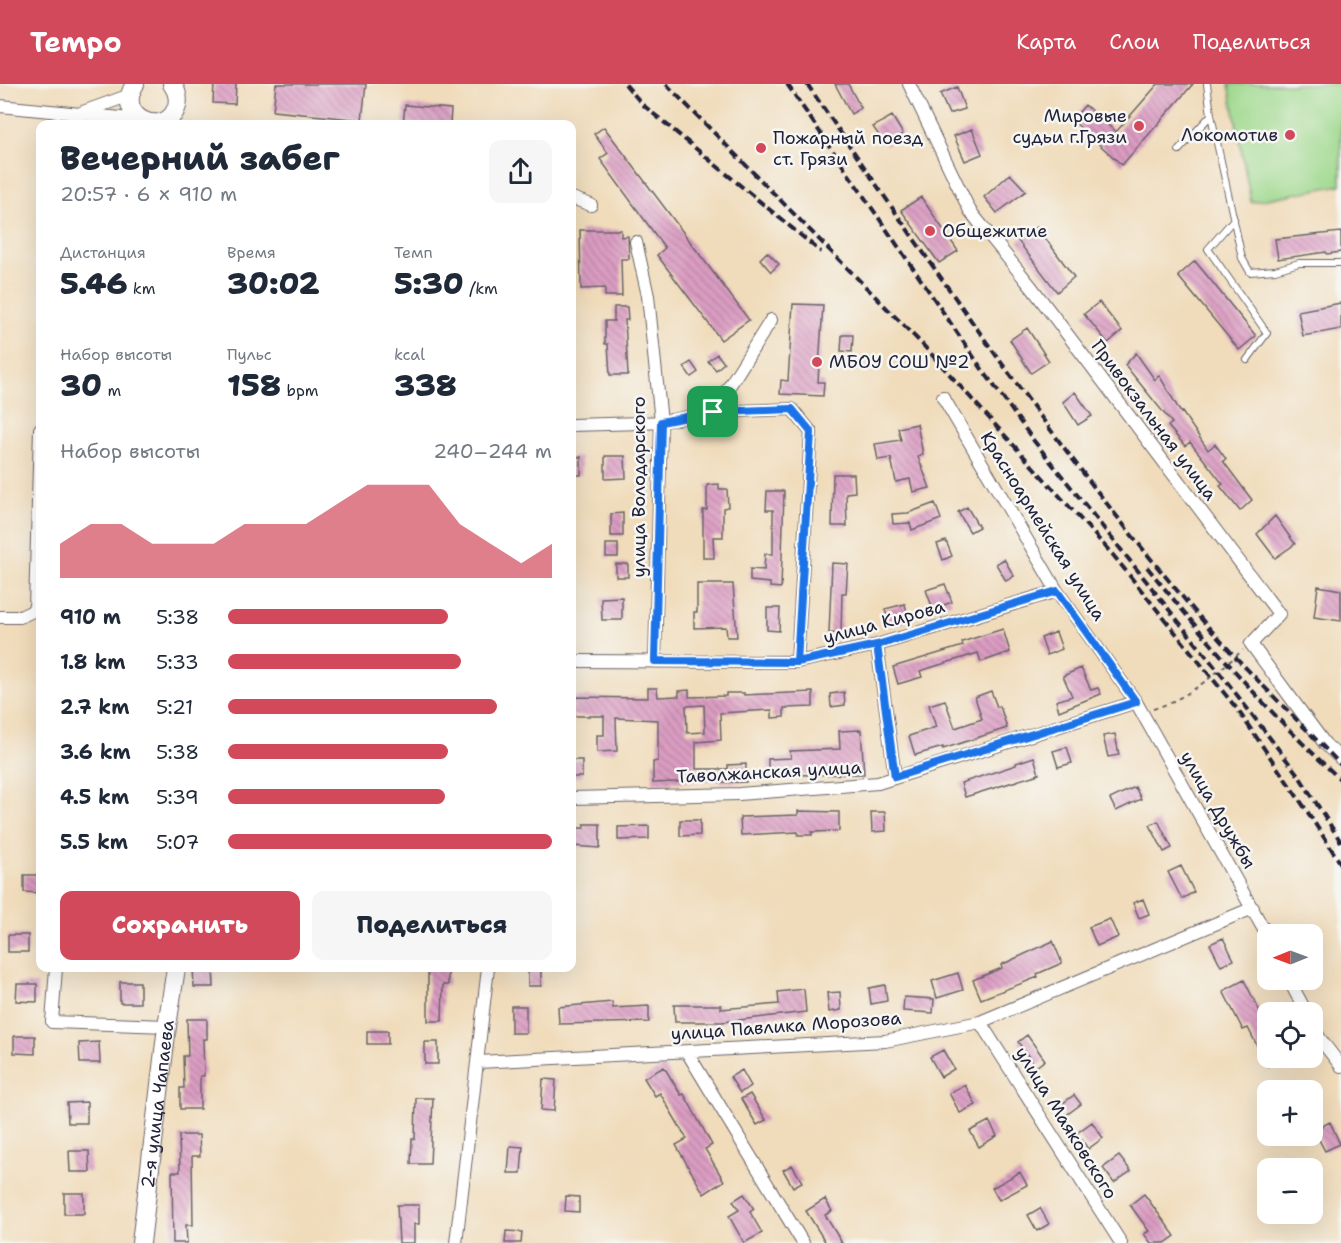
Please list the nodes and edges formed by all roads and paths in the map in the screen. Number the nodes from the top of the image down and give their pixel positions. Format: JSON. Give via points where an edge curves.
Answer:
{"nodes":[{"id":1,"x":909,"y":84,"type":"edge"},
{"id":2,"x":1207,"y":84,"type":"edge"},
{"id":3,"x":131,"y":88,"type":"edge"},
{"id":4,"x":177,"y":99,"type":"edge"},
{"id":5,"x":0,"y":106,"type":"edge"},
{"id":6,"x":79,"y":114,"type":"junction"},
{"id":7,"x":1211,"y":115,"type":"junction"},
{"id":8,"x":50,"y":118,"type":"edge"},
{"id":9,"x":128,"y":120,"type":"edge"},
{"id":10,"x":143,"y":120,"type":"edge"},
{"id":11,"x":164,"y":120,"type":"edge"},
{"id":12,"x":1179,"y":150,"type":"dead end"},
{"id":13,"x":576,"y":199,"type":"edge"},
{"id":14,"x":591,"y":205,"type":"dead end"},
{"id":15,"x":1234,"y":219,"type":"junction"},
{"id":16,"x":636,"y":242,"type":"dead end"},
{"id":17,"x":1341,"y":263,"type":"edge"},
{"id":18,"x":771,"y":320,"type":"dead end"},
{"id":19,"x":1247,"y":360,"type":"dead end"},
{"id":20,"x":943,"y":397,"type":"dead end"},
{"id":21,"x":713,"y":412,"type":"junction"},
{"id":22,"x":661,"y":422,"type":"junction"},
{"id":23,"x":576,"y":424,"type":"edge"},
{"id":24,"x":1057,"y":591,"type":"junction"},
{"id":25,"x":36,"y":612,"type":"edge"},
{"id":26,"x":0,"y":616,"type":"edge"},
{"id":27,"x":1251,"y":644,"type":"junction"},
{"id":28,"x":877,"y":645,"type":"junction"},
{"id":29,"x":576,"y":661,"type":"edge"},
{"id":30,"x":655,"y":661,"type":"junction"},
{"id":31,"x":797,"y":662,"type":"junction"},
{"id":32,"x":1139,"y":707,"type":"junction"},
{"id":33,"x":1341,"y":759,"type":"edge"},
{"id":34,"x":895,"y":777,"type":"junction"},
{"id":35,"x":576,"y":798,"type":"edge"},
{"id":36,"x":1253,"y":908,"type":"junction"},
{"id":37,"x":1261,"y":924,"type":"edge"},
{"id":38,"x":56,"y":972,"type":"edge"},
{"id":39,"x":175,"y":972,"type":"edge"},
{"id":40,"x":488,"y":972,"type":"edge"},
{"id":41,"x":980,"y":1022,"type":"junction"},
{"id":42,"x":167,"y":1026,"type":"junction"},
{"id":43,"x":1323,"y":1043,"type":"edge"},
{"id":44,"x":687,"y":1052,"type":"junction"},
{"id":45,"x":478,"y":1062,"type":"junction"},
{"id":46,"x":1341,"y":1066,"type":"edge"},
{"id":47,"x":141,"y":1243,"type":"edge"},
{"id":48,"x":456,"y":1243,"type":"edge"},
{"id":49,"x":803,"y":1243,"type":"edge"},
{"id":50,"x":1120,"y":1243,"type":"edge"}],
"edges":[{"from":1,"to":27,"type":"street","name":"Привокзальная улица","via":[[970,211],[1279,614]]},
{"from":2,"to":7,"type":"lane"},
{"from":3,"to":6,"type":"street"},
{"from":3,"to":10,"type":"main road","via":[[132,109]]},
{"from":4,"to":11,"type":"main road"},
{"from":5,"to":8,"type":"street"},
{"from":6,"to":8,"type":"street"},
{"from":6,"to":9,"type":"street"},
{"from":7,"to":12,"type":"lane"},
{"from":7,"to":15,"type":"lane"},
{"from":13,"to":14,"type":"street"},
{"from":15,"to":17,"type":"lane","via":[[1242,258],[1250,272],[1299,263]]},
{"from":15,"to":19,"type":"lane","via":[[1208,249],[1267,333]]},
{"from":16,"to":22,"type":"street","name":"улица Володарского","via":[[648,296]]},
{"from":18,"to":21,"type":"street"},
{"from":20,"to":24,"type":"street","name":"Красноармейская улица"},
{"from":21,"to":22,"type":"street"},
{"from":21,"to":31,"type":"street","via":[[792,409],[811,432]]},
{"from":22,"to":23,"type":"street"},
{"from":22,"to":30,"type":"street","name":"улица Володарского"},
{"from":24,"to":28,"type":"street","name":"улица Кирова"},
{"from":24,"to":32,"type":"street","name":"Красноармейская улица"},
{"from":25,"to":26,"type":"street"},
{"from":27,"to":32,"type":"path","via":[[1190,693],[1169,704]]},
{"from":27,"to":33,"type":"street","via":[[1325,744]]},
{"from":28,"to":31,"type":"street","name":"улица Кирова"},
{"from":28,"to":34,"type":"street"},
{"from":29,"to":30,"type":"street","name":"улица Кирова"},
{"from":30,"to":31,"type":"street","name":"улица Кирова"},
{"from":32,"to":34,"type":"street","name":"Таволжанская улица"},
{"from":32,"to":36,"type":"street","name":"улица Дружбы"},
{"from":34,"to":35,"type":"street","name":"Таволжанская улица","via":[[878,783],[739,794]]},
{"from":36,"to":37,"type":"street","name":"улица Дружбы"},
{"from":36,"to":41,"type":"street","name":"улица Павлика Морозова"},
{"from":38,"to":42,"type":"street","via":[[52,1022]]},
{"from":39,"to":42,"type":"main road","name":"2-я улица Чапаева"},
{"from":40,"to":45,"type":"street"},
{"from":41,"to":44,"type":"street","name":"улица Павлика Морозова","via":[[885,1041]]},
{"from":41,"to":50,"type":"street","name":"улица Маяковского"},
{"from":42,"to":47,"type":"main road","name":"2-я улица Чапаева"},
{"from":43,"to":46,"type":"street"},
{"from":44,"to":45,"type":"street","name":"улица Павлика Морозова"},
{"from":44,"to":49,"type":"street"},
{"from":45,"to":48,"type":"street"}]}
